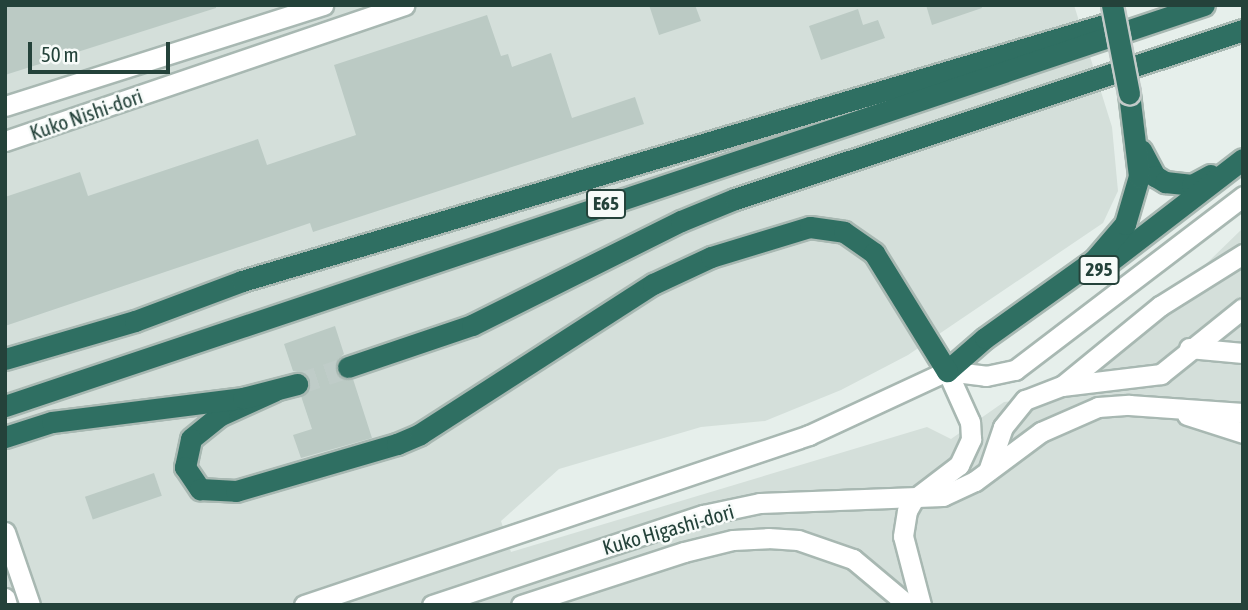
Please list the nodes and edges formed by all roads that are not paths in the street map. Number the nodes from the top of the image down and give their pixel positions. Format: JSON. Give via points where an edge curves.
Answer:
{"nodes":[{"id":1,"x":323,"y":5,"type":"edge"},
{"id":2,"x":405,"y":5,"type":"edge"},
{"id":3,"x":1112,"y":5,"type":"edge"},
{"id":4,"x":1187,"y":5,"type":"edge"},
{"id":5,"x":1203,"y":5,"type":"edge"},
{"id":6,"x":299,"y":9,"type":"edge"},
{"id":7,"x":1243,"y":30,"type":"edge"},
{"id":8,"x":307,"y":37,"type":"junction"},
{"id":9,"x":5,"y":106,"type":"edge"},
{"id":10,"x":5,"y":141,"type":"edge"},
{"id":11,"x":1138,"y":144,"type":"junction"},
{"id":12,"x":1243,"y":158,"type":"edge"},
{"id":13,"x":1243,"y":197,"type":"edge"},
{"id":14,"x":1243,"y":254,"type":"edge"},
{"id":15,"x":1243,"y":308,"type":"edge"},
{"id":16,"x":1189,"y":348,"type":"junction"},
{"id":17,"x":1243,"y":353,"type":"edge"},
{"id":18,"x":5,"y":359,"type":"edge"},
{"id":19,"x":348,"y":367,"type":"tunnel mouth"},
{"id":20,"x":947,"y":371,"type":"junction"},
{"id":21,"x":297,"y":384,"type":"tunnel mouth"},
{"id":22,"x":1062,"y":386,"type":"junction"},
{"id":23,"x":274,"y":391,"type":"junction"},
{"id":24,"x":7,"y":405,"type":"edge"},
{"id":25,"x":1169,"y":409,"type":"junction"},
{"id":26,"x":1243,"y":413,"type":"edge"},
{"id":27,"x":1243,"y":433,"type":"edge"},
{"id":28,"x":11,"y":435,"type":"edge"},
{"id":29,"x":987,"y":472,"type":"junction"},
{"id":30,"x":913,"y":500,"type":"junction"},
{"id":31,"x":5,"y":532,"type":"edge"},
{"id":32,"x":5,"y":598,"type":"edge"},
{"id":33,"x":7,"y":605,"type":"edge"},
{"id":34,"x":30,"y":605,"type":"edge"},
{"id":35,"x":304,"y":605,"type":"edge"},
{"id":36,"x":432,"y":605,"type":"edge"},
{"id":37,"x":521,"y":605,"type":"edge"},
{"id":38,"x":908,"y":605,"type":"edge"},
{"id":39,"x":921,"y":605,"type":"edge"}],
"edges":[{"from":1,"to":6,"type":"street","name":"Kuko Nishi-dori"},
{"from":2,"to":8,"type":"street","name":"Kuko Nishi-dori"},
{"from":3,"to":11,"type":"highway","number":"295","bridge":true},
{"from":4,"to":18,"type":"highway","via":[[991,56],[242,281],[135,321]]},
{"from":5,"to":24,"type":"highway","number":"E65"},
{"from":6,"to":8,"type":"street"},
{"from":6,"to":9,"type":"street","name":"Kuko Nishi-dori"},
{"from":7,"to":19,"type":"highway","number":"E65","via":[[735,199],[472,325]]},
{"from":8,"to":10,"type":"street","name":"Kuko Nishi-dori"},
{"from":11,"to":12,"type":"highway","number":"295","via":[[1155,176],[1178,185],[1192,185]]},
{"from":11,"to":20,"type":"highway","number":"295","via":[[1134,202],[1111,244]]},
{"from":12,"to":20,"type":"highway","number":"295","via":[[1069,291]]},
{"from":13,"to":20,"type":"street","via":[[1028,362],[1000,375]]},
{"from":14,"to":22,"type":"street","via":[[1160,306]]},
{"from":15,"to":16,"type":"street"},
{"from":16,"to":17,"type":"street"},
{"from":16,"to":22,"type":"street","via":[[1161,374]]},
{"from":20,"to":23,"type":"highway","via":[[874,253],[844,232],[810,228],[711,257],[653,284],[420,434],[397,444],[236,491],[200,489],[185,467],[191,439],[219,416]]},
{"from":20,"to":30,"type":"street","via":[[971,422],[971,439],[959,466]]},
{"from":20,"to":35,"type":"street","via":[[809,435]]},
{"from":21,"to":23,"type":"highway"},
{"from":22,"to":29,"type":"street","via":[[1041,392],[1014,410]]},
{"from":23,"to":28,"type":"highway","via":[[52,422]]},
{"from":25,"to":26,"type":"street"},
{"from":25,"to":27,"type":"street"},
{"from":25,"to":29,"type":"street","name":"Kuko Higashi-dori","via":[[1098,407],[1041,432]]},
{"from":29,"to":30,"type":"street","name":"Kuko Higashi-dori","via":[[943,496]]},
{"from":30,"to":36,"type":"street","name":"Kuko Higashi-dori","via":[[760,503],[703,515]]},
{"from":30,"to":39,"type":"street","via":[[902,536]]},
{"from":31,"to":34,"type":"street"},
{"from":32,"to":33,"type":"street"},
{"from":37,"to":38,"type":"street","name":"Kuko Higashi-dori","via":[[684,552],[733,540],[768,538],[797,540],[853,559],[878,575]]}]}
